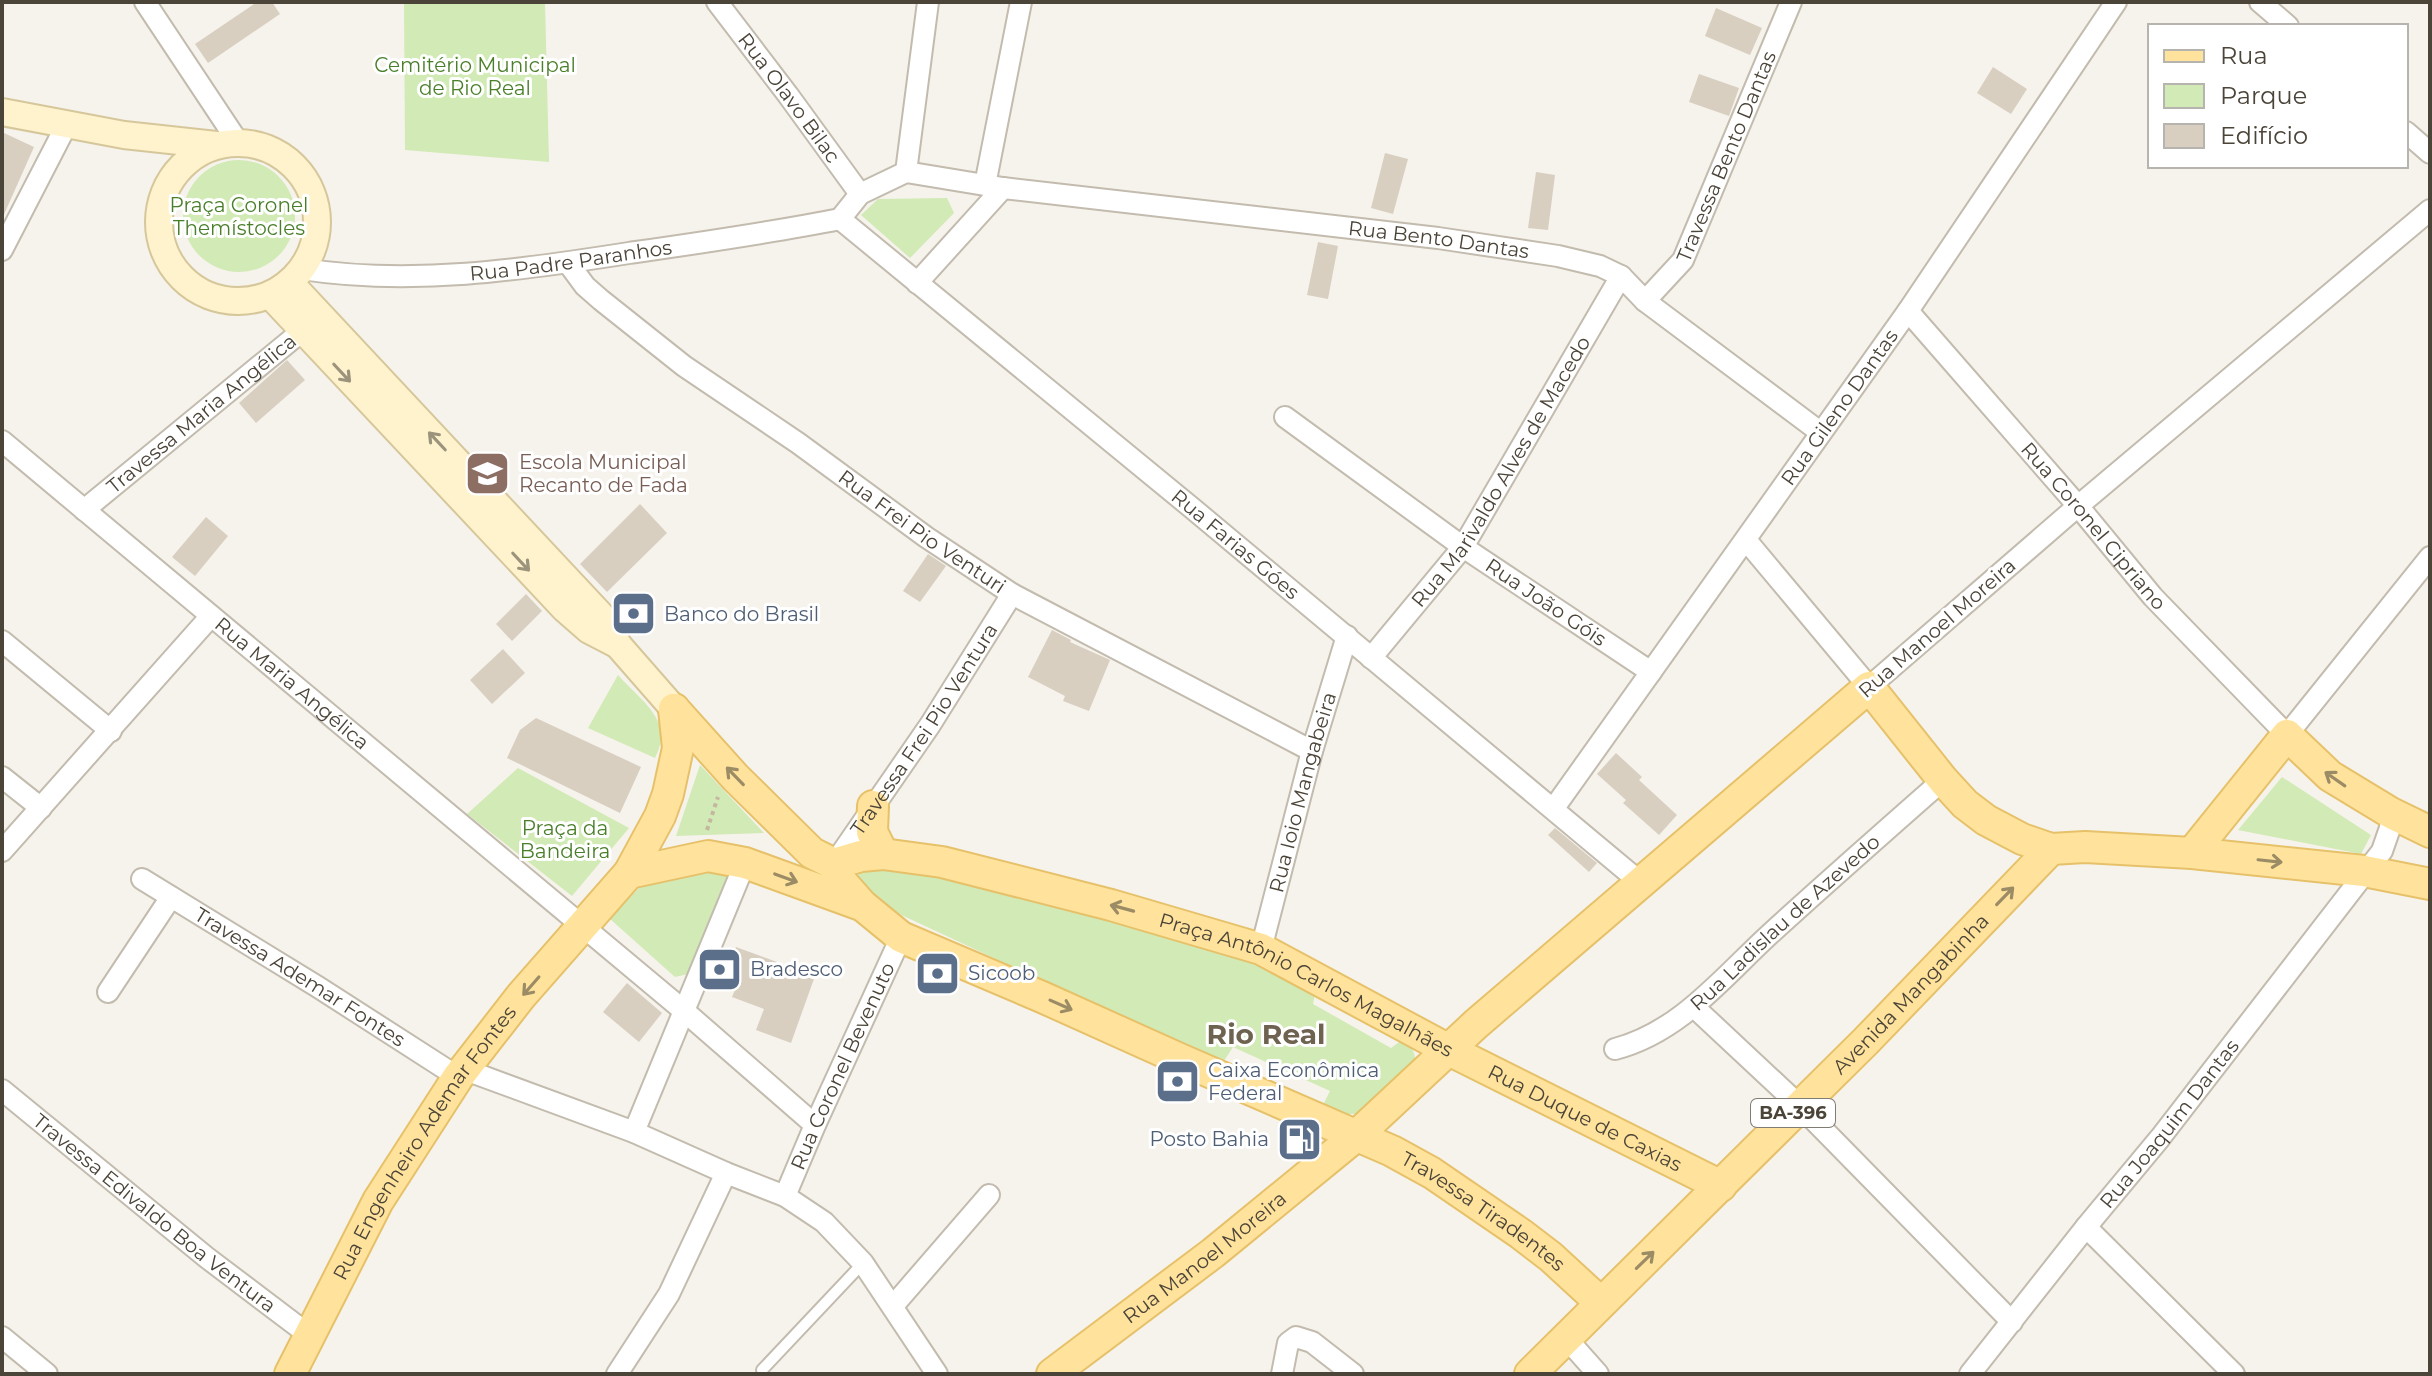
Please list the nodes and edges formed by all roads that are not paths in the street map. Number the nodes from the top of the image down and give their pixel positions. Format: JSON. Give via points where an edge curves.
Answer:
{"nodes":[{"id":1,"x":145,"y":2,"type":"edge"},
{"id":2,"x":717,"y":2,"type":"edge"},
{"id":3,"x":928,"y":2,"type":"edge"},
{"id":4,"x":1021,"y":2,"type":"edge"},
{"id":5,"x":1791,"y":2,"type":"edge"},
{"id":6,"x":2116,"y":2,"type":"edge"},
{"id":7,"x":2260,"y":2,"type":"edge"},
{"id":8,"x":2286,"y":24,"type":"edge"},
{"id":9,"x":2,"y":112,"type":"edge"},
{"id":10,"x":67,"y":124,"type":"junction"},
{"id":11,"x":2408,"y":134,"type":"edge"},
{"id":12,"x":124,"y":135,"type":"junction"},
{"id":13,"x":228,"y":143,"type":"junction"},
{"id":14,"x":2430,"y":153,"type":"edge"},
{"id":15,"x":906,"y":172,"type":"junction"},
{"id":16,"x":173,"y":175,"type":"junction"},
{"id":17,"x":994,"y":186,"type":"junction"},
{"id":18,"x":860,"y":194,"type":"junction"},
{"id":19,"x":2430,"y":210,"type":"edge"},
{"id":20,"x":840,"y":219,"type":"junction"},
{"id":21,"x":2,"y":250,"type":"edge"},
{"id":22,"x":568,"y":263,"type":"junction"},
{"id":23,"x":1621,"y":276,"type":"junction"},
{"id":24,"x":287,"y":282,"type":"junction"},
{"id":25,"x":917,"y":283,"type":"junction"},
{"id":26,"x":1645,"y":301,"type":"junction"},
{"id":27,"x":1908,"y":311,"type":"junction"},
{"id":28,"x":311,"y":324,"type":"junction"},
{"id":29,"x":1285,"y":417,"type":"dead end"},
{"id":30,"x":1820,"y":432,"type":"junction"},
{"id":31,"x":2,"y":441,"type":"edge"},
{"id":32,"x":2078,"y":506,"type":"junction"},
{"id":33,"x":84,"y":510,"type":"junction"},
{"id":34,"x":1746,"y":540,"type":"junction"},
{"id":35,"x":1463,"y":547,"type":"junction"},
{"id":36,"x":2430,"y":557,"type":"edge"},
{"id":37,"x":1012,"y":594,"type":"junction"},
{"id":38,"x":211,"y":616,"type":"junction"},
{"id":39,"x":1347,"y":636,"type":"junction"},
{"id":40,"x":2,"y":641,"type":"edge"},
{"id":41,"x":1371,"y":658,"type":"junction"},
{"id":42,"x":1651,"y":672,"type":"junction"},
{"id":43,"x":1869,"y":687,"type":"junction"},
{"id":44,"x":674,"y":709,"type":"junction"},
{"id":45,"x":111,"y":731,"type":"junction"},
{"id":46,"x":2287,"y":735,"type":"junction"},
{"id":47,"x":1312,"y":751,"type":"junction"},
{"id":48,"x":2,"y":777,"type":"edge"},
{"id":49,"x":1943,"y":780,"type":"junction"},
{"id":50,"x":873,"y":806,"type":"junction"},
{"id":51,"x":41,"y":808,"type":"junction"},
{"id":52,"x":1554,"y":808,"type":"junction"},
{"id":53,"x":2391,"y":813,"type":"junction"},
{"id":54,"x":2430,"y":832,"type":"edge"},
{"id":55,"x":2051,"y":849,"type":"junction"},
{"id":56,"x":2,"y":851,"type":"edge"},
{"id":57,"x":2192,"y":853,"type":"junction"},
{"id":58,"x":883,"y":854,"type":"junction"},
{"id":59,"x":708,"y":856,"type":"junction"},
{"id":60,"x":823,"y":859,"type":"junction"},
{"id":61,"x":745,"y":863,"type":"junction"},
{"id":62,"x":2364,"y":871,"type":"junction"},
{"id":63,"x":629,"y":873,"type":"junction"},
{"id":64,"x":142,"y":879,"type":"dead end"},
{"id":65,"x":1640,"y":882,"type":"junction"},
{"id":66,"x":2430,"y":884,"type":"edge"},
{"id":67,"x":171,"y":897,"type":"junction"},
{"id":68,"x":862,"y":905,"type":"junction"},
{"id":69,"x":582,"y":927,"type":"junction"},
{"id":70,"x":901,"y":937,"type":"junction"},
{"id":71,"x":1261,"y":949,"type":"junction"},
{"id":72,"x":108,"y":992,"type":"dead end"},
{"id":73,"x":1694,"y":1007,"type":"junction"},
{"id":74,"x":683,"y":1010,"type":"junction"},
{"id":75,"x":1615,"y":1049,"type":"dead end"},
{"id":76,"x":1449,"y":1050,"type":"junction"},
{"id":77,"x":460,"y":1073,"type":"junction"},
{"id":78,"x":2,"y":1090,"type":"edge"},
{"id":79,"x":1800,"y":1106,"type":"junction"},
{"id":80,"x":815,"y":1125,"type":"junction"},
{"id":81,"x":634,"y":1132,"type":"junction"},
{"id":82,"x":1356,"y":1136,"type":"junction"},
{"id":83,"x":726,"y":1173,"type":"junction"},
{"id":84,"x":1721,"y":1186,"type":"junction"},
{"id":85,"x":989,"y":1195,"type":"dead end"},
{"id":86,"x":785,"y":1196,"type":"junction"},
{"id":87,"x":2086,"y":1227,"type":"junction"},
{"id":88,"x":863,"y":1263,"type":"junction"},
{"id":89,"x":1601,"y":1303,"type":"junction"},
{"id":90,"x":893,"y":1306,"type":"junction"},
{"id":91,"x":2012,"y":1322,"type":"junction"},
{"id":92,"x":309,"y":1335,"type":"junction"},
{"id":93,"x":2,"y":1337,"type":"edge"},
{"id":94,"x":1573,"y":1345,"type":"junction"},
{"id":95,"x":762,"y":1370,"type":"dead end"},
{"id":96,"x":47,"y":1374,"type":"edge"},
{"id":97,"x":290,"y":1374,"type":"edge"},
{"id":98,"x":617,"y":1374,"type":"edge"},
{"id":99,"x":937,"y":1374,"type":"edge"},
{"id":100,"x":1052,"y":1374,"type":"edge"},
{"id":101,"x":1282,"y":1374,"type":"edge"},
{"id":102,"x":1353,"y":1374,"type":"edge"},
{"id":103,"x":1530,"y":1374,"type":"edge"},
{"id":104,"x":1574,"y":1374,"type":"edge"},
{"id":105,"x":1598,"y":1374,"type":"edge"},
{"id":106,"x":1970,"y":1374,"type":"edge"},
{"id":107,"x":2234,"y":1374,"type":"edge"}],
"edges":[{"from":1,"to":13,"type":"street"},
{"from":2,"to":18,"type":"street","name":"Rua Olavo Bilac"},
{"from":3,"to":15,"type":"street"},
{"from":4,"to":17,"type":"street"},
{"from":5,"to":26,"type":"street","name":"Travessa Bento Dantas","via":[[1683,260]]},
{"from":6,"to":27,"type":"street","name":"Rua Gileno Dantas"},
{"from":7,"to":8,"type":"street"},
{"from":9,"to":10,"type":"street"},
{"from":10,"to":12,"type":"street"},
{"from":10,"to":21,"type":"street"},
{"from":11,"to":14,"type":"street"},
{"from":12,"to":13,"type":"street"},
{"from":12,"to":16,"type":"street","via":[[166,160]]},
{"from":13,"to":16,"type":"street","via":[[193,156]]},
{"from":13,"to":24,"type":"street","via":[[263,146],[285,157],[303,175],[314,197],[314,247]]},
{"from":15,"to":17,"type":"street","name":"Rua Bento Dantas"},
{"from":15,"to":18,"type":"street"},
{"from":16,"to":24,"type":"street","via":[[158,224],[163,250],[195,290],[219,300],[245,301]]},
{"from":17,"to":23,"type":"street","name":"Rua Bento Dantas","via":[[1438,238],[1558,256]]},
{"from":17,"to":25,"type":"street"},
{"from":18,"to":20,"type":"street"},
{"from":19,"to":32,"type":"street","name":"Rua Manoel Moreira"},
{"from":20,"to":22,"type":"street","name":"Rua Padre Paranhos"},
{"from":20,"to":25,"type":"street","name":"Rua Farias Góes"},
{"from":22,"to":24,"type":"street","name":"Rua Padre Paranhos","via":[[446,276],[330,274]]},
{"from":22,"to":37,"type":"street","name":"Rua Frei Pio Venturi","via":[[585,286],[684,366]]},
{"from":23,"to":26,"type":"street","name":"Rua Bento Dantas"},
{"from":23,"to":35,"type":"street","name":"Rua Marivaldo Alves de Macedo"},
{"from":24,"to":28,"type":"street"},
{"from":25,"to":39,"type":"street","name":"Rua Farias Góes"},
{"from":26,"to":30,"type":"street","name":"Rua Bento Dantas"},
{"from":27,"to":30,"type":"street","name":"Rua Gileno Dantas"},
{"from":27,"to":32,"type":"street","name":"Rua Coronel Cipriano"},
{"from":28,"to":33,"type":"street","name":"Travessa Maria Angélica"},
{"from":28,"to":44,"type":"street","via":[[607,622],[618,645]]},
{"from":29,"to":35,"type":"street","name":"Rua João Góis"},
{"from":30,"to":34,"type":"street","name":"Rua Gileno Dantas"},
{"from":31,"to":33,"type":"street","name":"Rua Maria Angélica"},
{"from":32,"to":43,"type":"street","name":"Rua Manoel Moreira"},
{"from":32,"to":46,"type":"street","name":"Rua Coronel Cipriano","via":[[2153,597]]},
{"from":33,"to":38,"type":"street","name":"Rua Maria Angélica"},
{"from":34,"to":42,"type":"street","name":"Rua Gileno Dantas"},
{"from":34,"to":43,"type":"street"},
{"from":35,"to":41,"type":"street","name":"Rua Marivaldo Alves de Macedo"},
{"from":35,"to":42,"type":"street","name":"Rua João Góis"},
{"from":36,"to":46,"type":"street"},
{"from":37,"to":47,"type":"street","name":"Rua Frei Pio Venturi"},
{"from":37,"to":50,"type":"street","name":"Travessa Frei Pio Ventura"},
{"from":38,"to":45,"type":"street"},
{"from":38,"to":69,"type":"street","name":"Rua Maria Angélica"},
{"from":39,"to":41,"type":"street","name":"Rua Farias Góes"},
{"from":39,"to":47,"type":"street","name":"Rua Ioio Mangabeira"},
{"from":40,"to":45,"type":"street"},
{"from":41,"to":52,"type":"street","name":"Rua Farias Góes"},
{"from":42,"to":52,"type":"street","name":"Rua Gileno Dantas"},
{"from":43,"to":49,"type":"main road"},
{"from":43,"to":65,"type":"main road","name":"Rua Manoel Moreira"},
{"from":60,"to":44,"type":"main road","one_way":true,"via":[[735,777]]},
{"from":44,"to":63,"type":"main road","via":[[678,748],[668,794]]},
{"from":45,"to":51,"type":"street"},
{"from":53,"to":46,"type":"main road","one_way":true,"via":[[2330,776]]},
{"from":46,"to":57,"type":"main road"},
{"from":47,"to":71,"type":"street","name":"Rua Ioio Mangabeira"},
{"from":48,"to":51,"type":"street"},
{"from":49,"to":55,"type":"main road","via":[[1986,820]]},
{"from":49,"to":73,"type":"street","name":"Rua Ladislau de Azevedo"},
{"from":50,"to":58,"type":"main road","via":[[872,832]]},
{"from":50,"to":60,"type":"street","name":"Travessa Frei Pio Ventura"},
{"from":51,"to":56,"type":"street"},
{"from":52,"to":65,"type":"street","name":"Rua Farias Góes"},
{"from":53,"to":54,"type":"main road"},
{"from":53,"to":62,"type":"street","name":"Rua Joaquim Dantas","via":[[2382,851]]},
{"from":55,"to":57,"type":"main road"},
{"from":79,"to":55,"type":"main road","name":"Avenida Mangabinha","number":"BA-396","one_way":true},
{"from":57,"to":62,"type":"main road","one_way":true},
{"from":58,"to":60,"type":"main road","name":"Praça Antônio Carlos Magalhães"},
{"from":71,"to":58,"type":"main road","name":"Praça Antônio Carlos Magalhães","one_way":true,"via":[[1031,883]]},
{"from":59,"to":60,"type":"main road","name":"Praça Antônio Carlos Magalhães","via":[[729,847]]},
{"from":59,"to":61,"type":"main road"},
{"from":59,"to":63,"type":"main road"},
{"from":60,"to":68,"type":"main road"},
{"from":61,"to":68,"type":"main road","one_way":true},
{"from":61,"to":74,"type":"street"},
{"from":62,"to":66,"type":"main road"},
{"from":62,"to":87,"type":"street","name":"Rua Joaquim Dantas"},
{"from":63,"to":69,"type":"main road"},
{"from":64,"to":67,"type":"street","name":"Travessa Ademar Fontes"},
{"from":65,"to":76,"type":"main road","name":"Rua Manoel Moreira"},
{"from":67,"to":72,"type":"street"},
{"from":67,"to":77,"type":"street","name":"Travessa Ademar Fontes"},
{"from":68,"to":70,"type":"main road"},
{"from":69,"to":74,"type":"street"},
{"from":69,"to":77,"type":"main road","name":"Rua Engenheiro Ademar Fontes","one_way":true},
{"from":70,"to":80,"type":"street","name":"Rua Coronel Bevenuto"},
{"from":70,"to":82,"type":"main road","one_way":true},
{"from":71,"to":76,"type":"main road","name":"Praça Antônio Carlos Magalhães"},
{"from":73,"to":75,"type":"street","name":"Rua Ladislau de Azevedo","via":[[1658,1031]]},
{"from":73,"to":79,"type":"street"},
{"from":74,"to":80,"type":"street"},
{"from":74,"to":81,"type":"street"},
{"from":76,"to":82,"type":"main road","name":"Praça Antônio Carlos Magalhães"},
{"from":76,"to":84,"type":"main road","name":"Rua Duque de Caxias"},
{"from":77,"to":81,"type":"street"},
{"from":77,"to":92,"type":"main road","name":"Rua Engenheiro Ademar Fontes","via":[[378,1201]]},
{"from":78,"to":92,"type":"street","name":"Travessa Edivaldo Boa Ventura"},
{"from":79,"to":84,"type":"main road","name":"Avenida Mangabinha","number":"BA-396"},
{"from":79,"to":91,"type":"street"},
{"from":80,"to":86,"type":"street","name":"Rua Coronel Bevenuto"},
{"from":81,"to":83,"type":"street"},
{"from":82,"to":89,"type":"main road","name":"Travessa Tiradentes","via":[[1432,1173],[1490,1212]]},
{"from":82,"to":100,"type":"main road","name":"Rua Manoel Moreira"},
{"from":83,"to":86,"type":"street"},
{"from":83,"to":98,"type":"street","via":[[669,1294]]},
{"from":89,"to":84,"type":"main road","name":"Avenida Mangabinha","number":"BA-396","one_way":true},
{"from":85,"to":90,"type":"street"},
{"from":86,"to":88,"type":"street","via":[[824,1222]]},
{"from":87,"to":91,"type":"street","name":"Rua Joaquim Dantas"},
{"from":87,"to":107,"type":"street"},
{"from":88,"to":90,"type":"street"},
{"from":88,"to":95,"type":"lane"},
{"from":89,"to":94,"type":"main road","name":"Avenida Mangabinha","number":"BA-396"},
{"from":90,"to":99,"type":"street"},
{"from":91,"to":106,"type":"street","name":"Rua Joaquim Dantas"},
{"from":92,"to":97,"type":"main road","name":"Rua Engenheiro Ademar Fontes"},
{"from":93,"to":96,"type":"street"},
{"from":94,"to":103,"type":"main road","name":"Avenida Mangabinha","number":"BA-396"},
{"from":94,"to":104,"type":"street"},
{"from":94,"to":105,"type":"street"},
{"from":101,"to":102,"type":"street","via":[[1288,1343],[1296,1337],[1312,1342]]}]}
